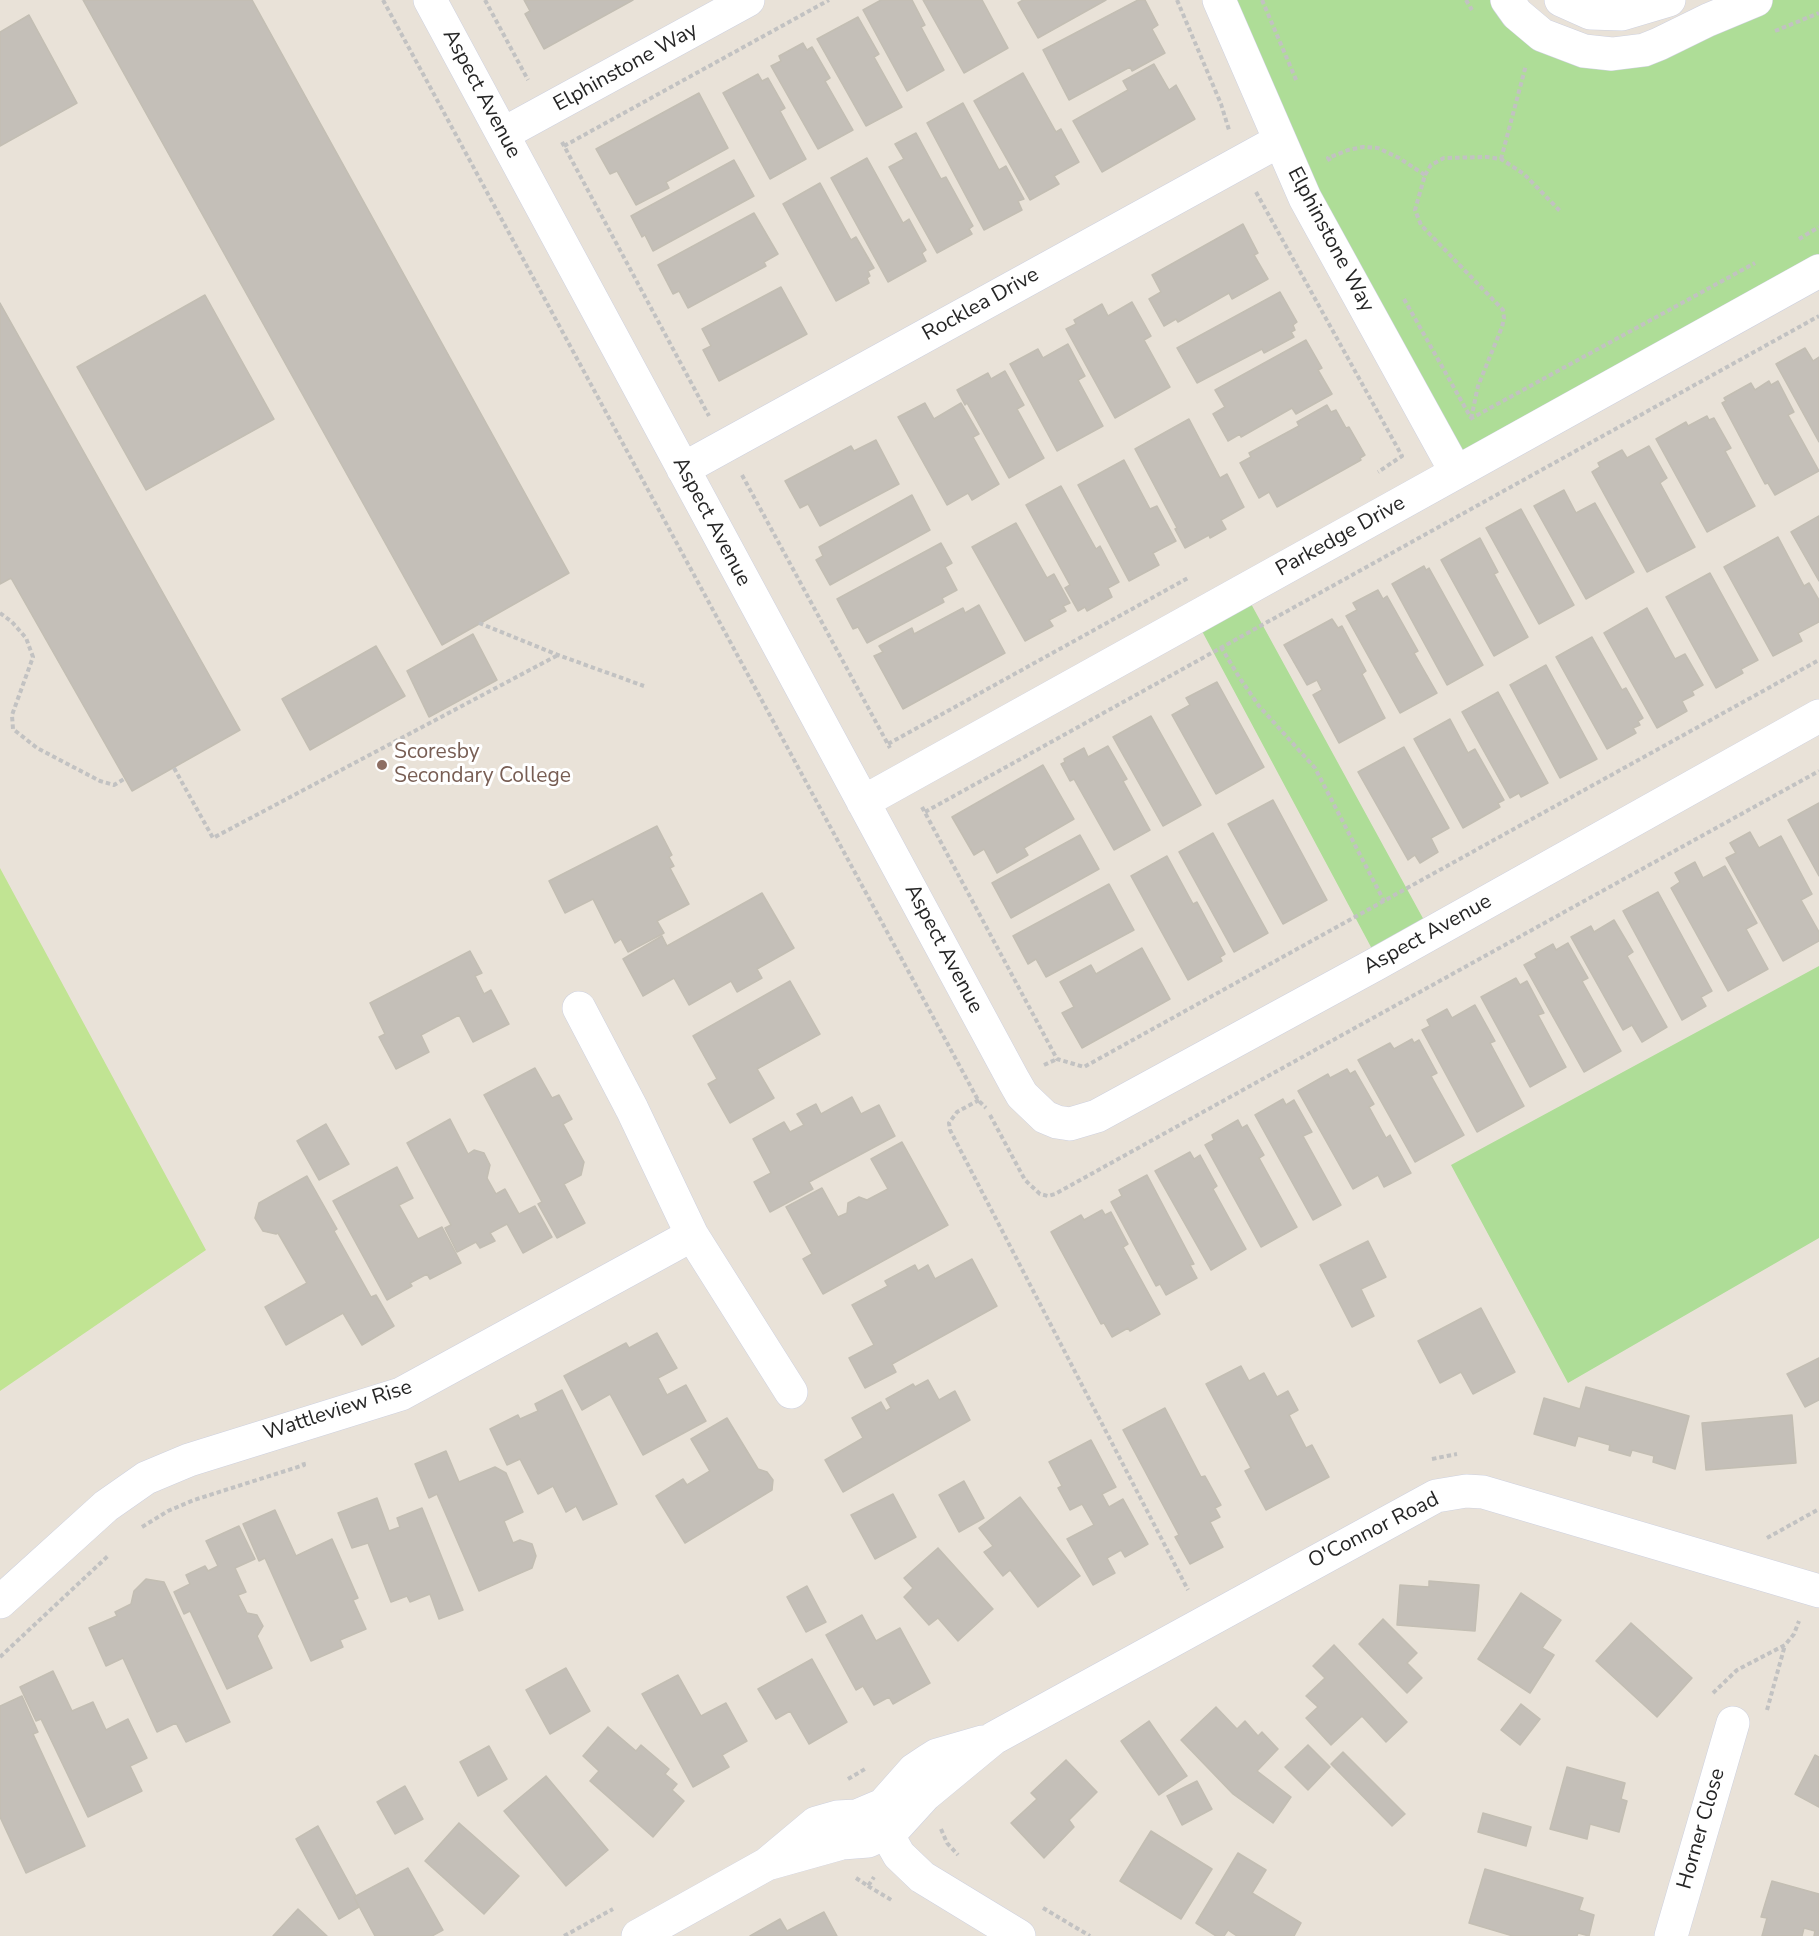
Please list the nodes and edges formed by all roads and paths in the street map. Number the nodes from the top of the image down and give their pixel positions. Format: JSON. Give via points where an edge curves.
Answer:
{"nodes":[{"id":1,"x":430,"y":0,"type":"edge"},
{"id":2,"x":485,"y":0,"type":"edge"},
{"id":3,"x":748,"y":0,"type":"edge"},
{"id":4,"x":829,"y":0,"type":"edge"},
{"id":5,"x":1177,"y":0,"type":"edge"},
{"id":6,"x":1219,"y":0,"type":"edge"},
{"id":7,"x":1262,"y":0,"type":"edge"},
{"id":8,"x":1507,"y":0,"type":"edge"},
{"id":9,"x":1561,"y":0,"type":"edge"},
{"id":10,"x":1669,"y":0,"type":"edge"},
{"id":11,"x":1756,"y":0,"type":"edge"},
{"id":12,"x":1526,"y":64,"type":"dead end"},
{"id":13,"x":529,"y":81,"type":"dead end"},
{"id":14,"x":1297,"y":84,"type":"dead end"},
{"id":15,"x":503,"y":134,"type":"junction"},
{"id":16,"x":560,"y":138,"type":"dead end"},
{"id":17,"x":1231,"y":139,"type":"dead end"},
{"id":18,"x":1279,"y":141,"type":"junction"},
{"id":19,"x":564,"y":146,"type":"junction"},
{"id":20,"x":1324,"y":147,"type":"dead end"},
{"id":21,"x":1328,"y":158,"type":"junction"},
{"id":22,"x":1501,"y":159,"type":"junction"},
{"id":23,"x":1333,"y":169,"type":"dead end"},
{"id":24,"x":1425,"y":175,"type":"junction"},
{"id":25,"x":1255,"y":189,"type":"dead end"},
{"id":26,"x":1561,"y":212,"type":"dead end"},
{"id":27,"x":1819,"y":227,"type":"edge"},
{"id":28,"x":1798,"y":239,"type":"dead end"},
{"id":29,"x":1757,"y":261,"type":"dead end"},
{"id":30,"x":1819,"y":272,"type":"edge"},
{"id":31,"x":1819,"y":316,"type":"edge"},
{"id":32,"x":1471,"y":419,"type":"junction"},
{"id":33,"x":1465,"y":422,"type":"dead end"},
{"id":34,"x":726,"y":446,"type":"junction"},
{"id":35,"x":682,"y":469,"type":"junction"},
{"id":36,"x":1456,"y":472,"type":"junction"},
{"id":37,"x":1369,"y":477,"type":"dead end"},
{"id":38,"x":1191,"y":576,"type":"dead end"},
{"id":39,"x":0,"y":614,"type":"edge"},
{"id":40,"x":479,"y":623,"type":"dead end"},
{"id":41,"x":1221,"y":647,"type":"junction"},
{"id":42,"x":558,"y":656,"type":"junction"},
{"id":43,"x":1819,"y":660,"type":"edge"},
{"id":44,"x":644,"y":686,"type":"dead end"},
{"id":45,"x":1819,"y":716,"type":"edge"},
{"id":46,"x":888,"y":744,"type":"junction"},
{"id":47,"x":174,"y":768,"type":"dead end"},
{"id":48,"x":124,"y":779,"type":"dead end"},
{"id":49,"x":907,"y":779,"type":"junction"},
{"id":50,"x":863,"y":802,"type":"junction"},
{"id":51,"x":925,"y":812,"type":"junction"},
{"id":52,"x":1384,"y":901,"type":"junction"},
{"id":53,"x":579,"y":1008,"type":"dead end"},
{"id":54,"x":987,"y":1095,"type":"dead end"},
{"id":55,"x":692,"y":1235,"type":"junction"},
{"id":56,"x":791,"y":1392,"type":"dead end"},
{"id":57,"x":302,"y":1457,"type":"dead end"},
{"id":58,"x":1819,"y":1509,"type":"edge"},
{"id":59,"x":138,"y":1530,"type":"dead end"},
{"id":60,"x":1764,"y":1539,"type":"dead end"},
{"id":61,"x":111,"y":1553,"type":"dead end"},
{"id":62,"x":1188,"y":1590,"type":"dead end"},
{"id":63,"x":1819,"y":1591,"type":"edge"},
{"id":64,"x":0,"y":1602,"type":"edge"},
{"id":65,"x":1788,"y":1617,"type":"dead end"},
{"id":66,"x":1810,"y":1623,"type":"dead end"},
{"id":67,"x":0,"y":1657,"type":"edge"},
{"id":68,"x":1733,"y":1722,"type":"dead end"},
{"id":69,"x":880,"y":1821,"type":"junction"},
{"id":70,"x":878,"y":1873,"type":"dead end"},
{"id":71,"x":854,"y":1877,"type":"dead end"},
{"id":72,"x":638,"y":1936,"type":"edge"},
{"id":73,"x":1019,"y":1936,"type":"edge"},
{"id":74,"x":1671,"y":1936,"type":"edge"}],
"edges":[{"from":1,"to":15,"type":"street","name":"Aspect Avenue"},
{"from":2,"to":13,"type":"path"},
{"from":3,"to":15,"type":"street","name":"Elphinstone Way"},
{"from":4,"to":19,"type":"path"},
{"from":5,"to":17,"type":"path","via":[[1221,104]]},
{"from":6,"to":18,"type":"street","name":"Elphinstone Way"},
{"from":7,"to":14,"type":"path"},
{"from":8,"to":11,"type":"street","via":[[1542,35],[1584,51],[1612,54],[1644,50]]},
{"from":9,"to":10,"type":"street","via":[[1590,13],[1622,14]]},
{"from":12,"to":22,"type":"path"},
{"from":15,"to":35,"type":"street","name":"Aspect Avenue"},
{"from":16,"to":19,"type":"path"},
{"from":18,"to":34,"type":"street","name":"Rocklea Drive"},
{"from":18,"to":36,"type":"street","name":"Elphinstone Way","via":[[1305,198]]},
{"from":19,"to":34,"type":"path"},
{"from":20,"to":21,"type":"path"},
{"from":21,"to":23,"type":"path"},
{"from":21,"to":24,"type":"path","via":[[1356,148],[1378,148]]},
{"from":22,"to":24,"type":"path","via":[[1444,158],[1431,165]]},
{"from":22,"to":26,"type":"path","via":[[1524,174]]},
{"from":24,"to":32,"type":"path","via":[[1414,210],[1421,225],[1498,304],[1504,318],[1478,386]]},
{"from":25,"to":37,"type":"path","via":[[1402,456]]},
{"from":27,"to":28,"type":"path"},
{"from":29,"to":32,"type":"path"},
{"from":30,"to":36,"type":"street","name":"Parkedge Drive"},
{"from":31,"to":41,"type":"path"},
{"from":32,"to":33,"type":"path"},
{"from":34,"to":35,"type":"street","name":"Rocklea Drive"},
{"from":34,"to":46,"type":"path"},
{"from":35,"to":50,"type":"street","name":"Aspect Avenue"},
{"from":36,"to":49,"type":"street","name":"Parkedge Drive"},
{"from":38,"to":46,"type":"path"},
{"from":39,"to":48,"type":"path","via":[[26,638],[33,657],[12,715],[14,729],[37,748],[100,781],[114,785]]},
{"from":40,"to":42,"type":"path"},
{"from":41,"to":51,"type":"path"},
{"from":41,"to":52,"type":"path","via":[[1259,706],[1315,768]]},
{"from":42,"to":44,"type":"path"},
{"from":42,"to":47,"type":"path","via":[[213,838]]},
{"from":43,"to":52,"type":"path"},
{"from":45,"to":50,"type":"street","name":"Aspect Avenue","via":[[1097,1116],[1070,1124],[1045,1117],[1022,1095]]},
{"from":46,"to":49,"type":"path"},
{"from":49,"to":50,"type":"street","name":"Parkedge Drive"},
{"from":49,"to":51,"type":"path"},
{"from":51,"to":52,"type":"path","via":[[1057,1059],[1084,1067]]},
{"from":53,"to":55,"type":"street"},
{"from":54,"to":62,"type":"path","via":[[957,1112],[950,1130]]},
{"from":55,"to":56,"type":"street"},
{"from":55,"to":64,"type":"street","name":"Wattleview Rise","via":[[407,1391],[189,1460],[146,1478],[93,1516]]},
{"from":57,"to":59,"type":"path","via":[[304,1465],[194,1500]]},
{"from":58,"to":60,"type":"path"},
{"from":61,"to":67,"type":"path"},
{"from":63,"to":69,"type":"street","name":"O'Connor Road","via":[[1482,1492],[1450,1492],[1422,1502],[994,1738],[937,1755],[914,1770],[890,1799]]},
{"from":65,"to":66,"type":"path"},
{"from":68,"to":74,"type":"street","name":"Horner Close"},
{"from":69,"to":72,"type":"street","name":"O'Connor Road","via":[[857,1816],[816,1823],[767,1864]]},
{"from":69,"to":73,"type":"street","via":[[900,1855],[922,1877]]},
{"from":70,"to":71,"type":"path","via":[[868,1886]]}]}
